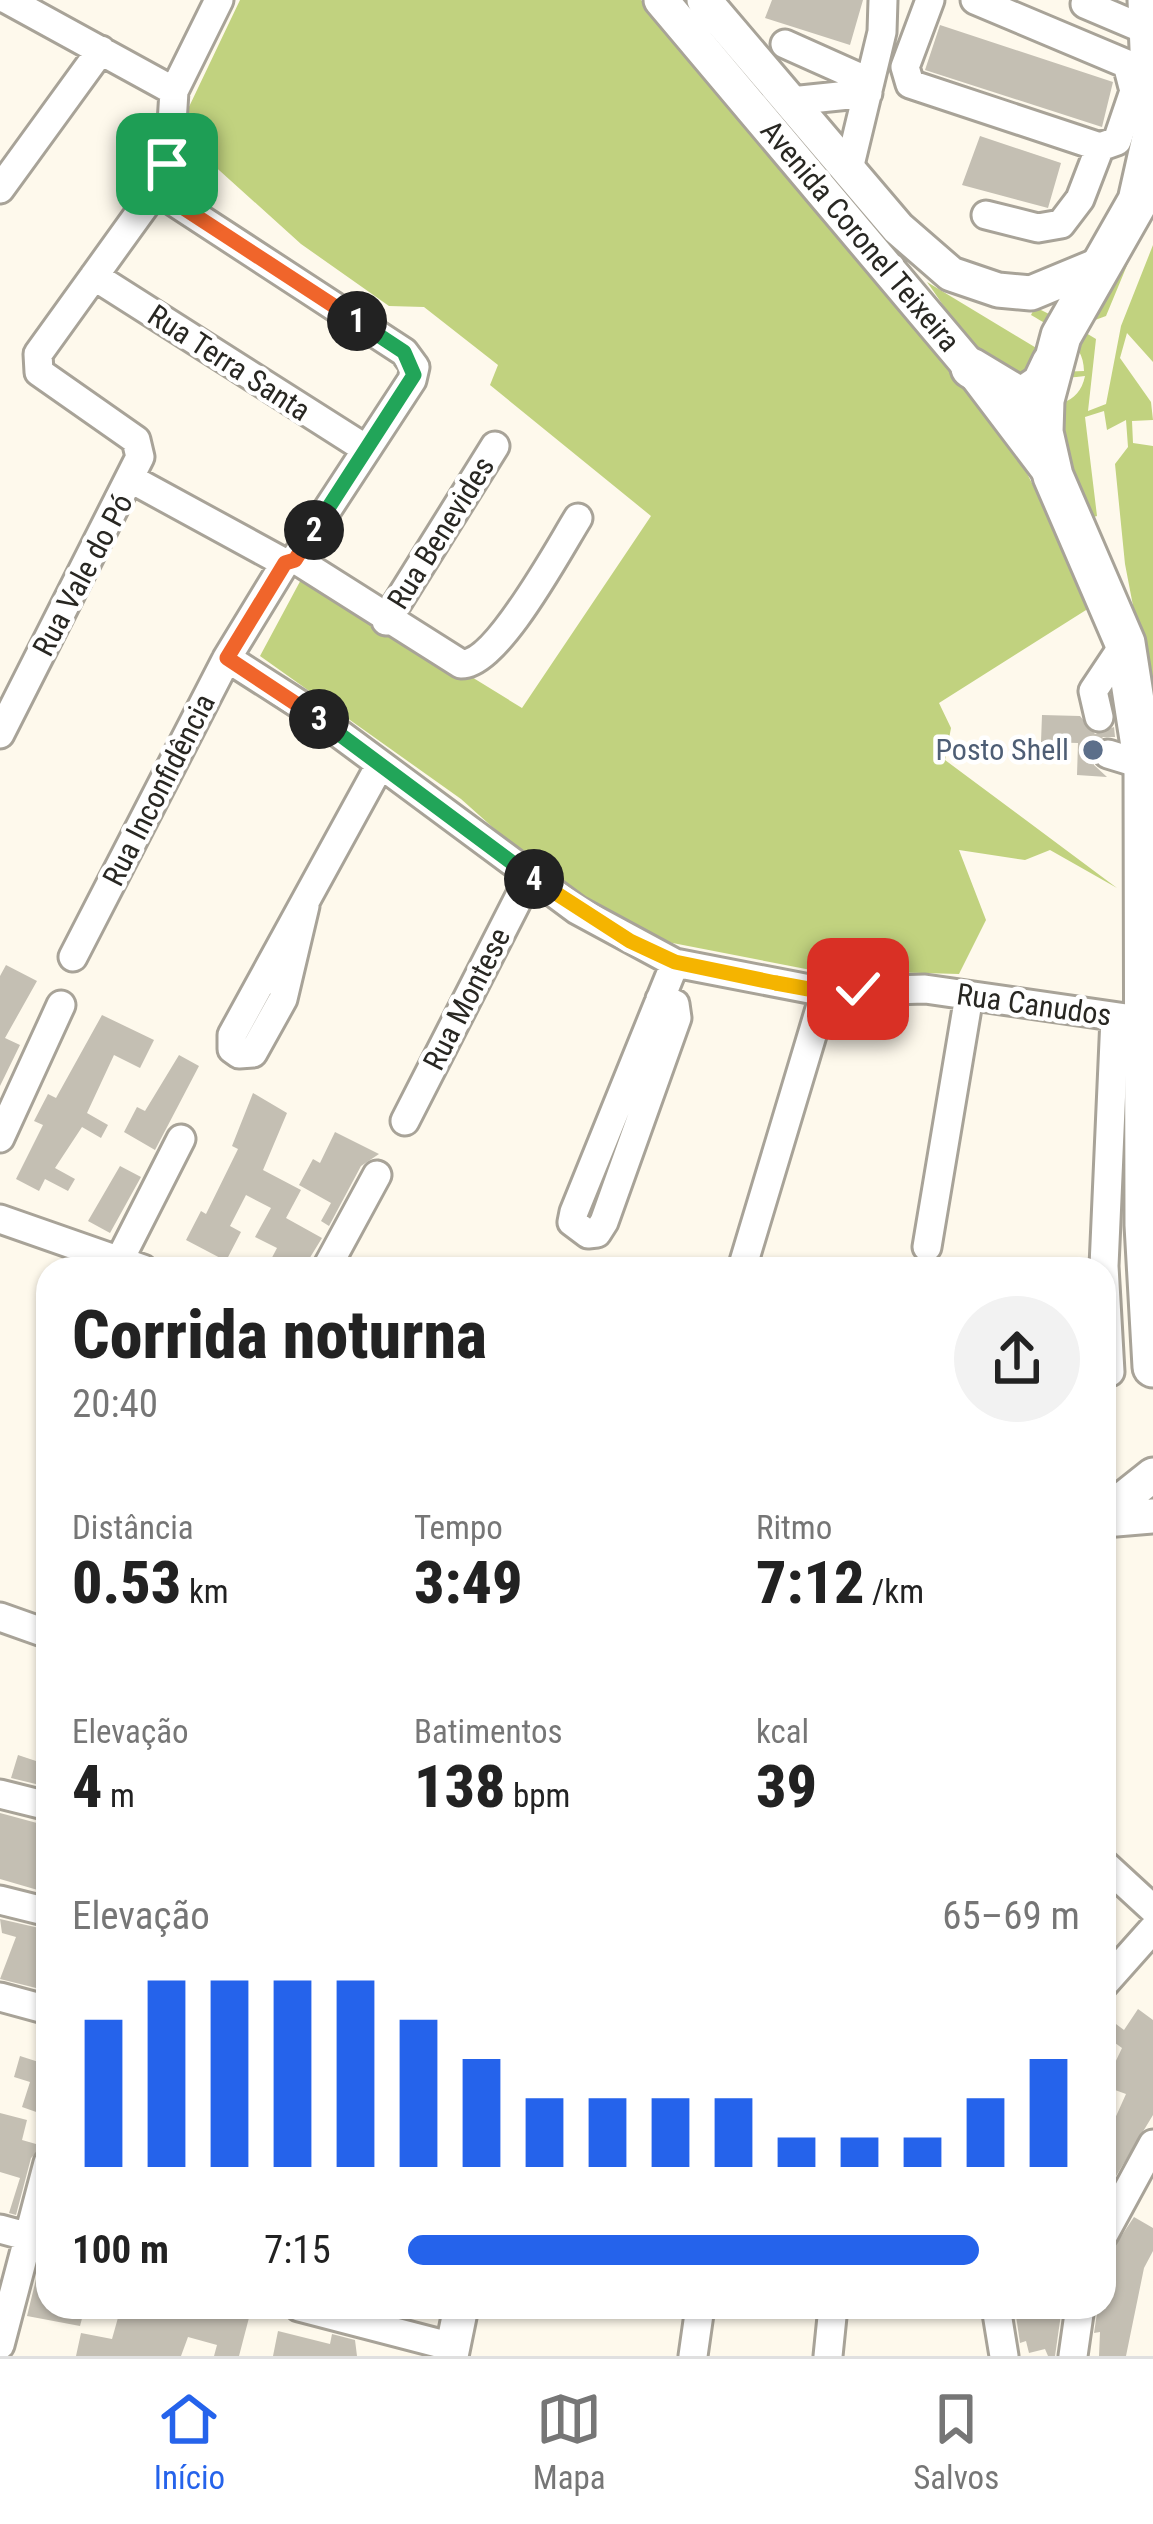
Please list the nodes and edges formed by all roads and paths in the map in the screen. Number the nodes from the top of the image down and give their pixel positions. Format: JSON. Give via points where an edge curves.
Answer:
{"nodes":[{"id":1,"x":8,"y":0,"type":"edge"},
{"id":2,"x":219,"y":0,"type":"edge"},
{"id":3,"x":662,"y":0,"type":"edge"},
{"id":4,"x":704,"y":0,"type":"edge"},
{"id":5,"x":884,"y":0,"type":"edge"},
{"id":6,"x":930,"y":0,"type":"edge"},
{"id":7,"x":975,"y":0,"type":"edge"},
{"id":8,"x":1070,"y":9,"type":"edge"},
{"id":9,"x":1149,"y":16,"type":"edge"},
{"id":10,"x":785,"y":44,"type":"dead end"},
{"id":11,"x":101,"y":50,"type":"junction"},
{"id":12,"x":869,"y":87,"type":"junction"},
{"id":13,"x":174,"y":91,"type":"junction"},
{"id":14,"x":791,"y":101,"type":"junction"},
{"id":15,"x":1153,"y":121,"type":"edge"},
{"id":16,"x":1153,"y":134,"type":"edge"},
{"id":17,"x":1100,"y":148,"type":"junction"},
{"id":18,"x":849,"y":169,"type":"junction"},
{"id":19,"x":0,"y":189,"type":"edge"},
{"id":20,"x":156,"y":190,"type":"junction"},
{"id":21,"x":986,"y":215,"type":"dead end"},
{"id":22,"x":1101,"y":264,"type":"junction"},
{"id":23,"x":94,"y":275,"type":"junction"},
{"id":24,"x":1052,"y":363,"type":"junction"},
{"id":25,"x":971,"y":368,"type":"junction"},
{"id":26,"x":495,"y":446,"type":"dead end"},
{"id":27,"x":366,"y":449,"type":"junction"},
{"id":28,"x":1053,"y":476,"type":"junction"},
{"id":29,"x":133,"y":480,"type":"junction"},
{"id":30,"x":578,"y":518,"type":"dead end"},
{"id":31,"x":290,"y":561,"type":"junction"},
{"id":32,"x":386,"y":621,"type":"junction"},
{"id":33,"x":1125,"y":643,"type":"junction"},
{"id":34,"x":227,"y":658,"type":"junction"},
{"id":35,"x":1099,"y":717,"type":"dead end"},
{"id":36,"x":0,"y":734,"type":"edge"},
{"id":37,"x":380,"y":765,"type":"junction"},
{"id":38,"x":530,"y":876,"type":"junction"},
{"id":39,"x":305,"y":906,"type":"junction"},
{"id":40,"x":73,"y":957,"type":"dead end"},
{"id":41,"x":682,"y":964,"type":"junction"},
{"id":42,"x":825,"y":992,"type":"junction"},
{"id":43,"x":969,"y":996,"type":"junction"},
{"id":44,"x":668,"y":1001,"type":"junction"},
{"id":45,"x":61,"y":1005,"type":"dead end"},
{"id":46,"x":1131,"y":1020,"type":"junction"},
{"id":47,"x":405,"y":1121,"type":"dead end"},
{"id":48,"x":0,"y":1138,"type":"edge"},
{"id":49,"x":181,"y":1139,"type":"dead end"},
{"id":50,"x":377,"y":1175,"type":"dead end"},
{"id":51,"x":0,"y":1219,"type":"edge"},
{"id":52,"x":927,"y":1247,"type":"dead end"},
{"id":53,"x":108,"y":1257,"type":"edge"},
{"id":54,"x":134,"y":1257,"type":"edge"},
{"id":55,"x":333,"y":1257,"type":"edge"},
{"id":56,"x":745,"y":1257,"type":"edge"},
{"id":57,"x":1105,"y":1257,"type":"edge"},
{"id":58,"x":1153,"y":1367,"type":"edge"},
{"id":59,"x":1153,"y":1475,"type":"edge"},
{"id":60,"x":1116,"y":1507,"type":"edge"},
{"id":61,"x":1153,"y":1516,"type":"edge"},
{"id":62,"x":1116,"y":1517,"type":"edge"},
{"id":63,"x":0,"y":1617,"type":"edge"},
{"id":64,"x":36,"y":1630,"type":"edge"},
{"id":65,"x":0,"y":1794,"type":"edge"},
{"id":66,"x":36,"y":1803,"type":"edge"},
{"id":67,"x":1116,"y":1875,"type":"edge"},
{"id":68,"x":0,"y":1900,"type":"edge"},
{"id":69,"x":36,"y":1909,"type":"edge"},
{"id":70,"x":1153,"y":1910,"type":"edge"},
{"id":71,"x":1153,"y":1929,"type":"edge"},
{"id":72,"x":1116,"y":1971,"type":"edge"},
{"id":73,"x":0,"y":1997,"type":"edge"},
{"id":74,"x":36,"y":2007,"type":"edge"},
{"id":75,"x":1151,"y":2152,"type":"edge"},
{"id":76,"x":1116,"y":2213,"type":"edge"},
{"id":77,"x":0,"y":2229,"type":"edge"},
{"id":78,"x":36,"y":2239,"type":"edge"},
{"id":79,"x":36,"y":2246,"type":"edge"},
{"id":80,"x":341,"y":2319,"type":"edge"},
{"id":81,"x":459,"y":2319,"type":"edge"},
{"id":82,"x":699,"y":2319,"type":"edge"},
{"id":83,"x":832,"y":2319,"type":"edge"},
{"id":84,"x":998,"y":2319,"type":"edge"},
{"id":85,"x":1078,"y":2319,"type":"edge"},
{"id":86,"x":0,"y":2345,"type":"edge"},
{"id":87,"x":452,"y":2351,"type":"edge"},
{"id":88,"x":694,"y":2356,"type":"edge"},
{"id":89,"x":828,"y":2356,"type":"edge"},
{"id":90,"x":1004,"y":2356,"type":"edge"},
{"id":91,"x":1073,"y":2356,"type":"edge"}],
"edges":[{"from":1,"to":11,"type":"street"},
{"from":2,"to":13,"type":"street"},
{"from":3,"to":25,"type":"main road","name":"Avenida Coronel Teixeira"},
{"from":4,"to":14,"type":"main road","name":"Avenida Coronel Teixeira"},
{"from":5,"to":12,"type":"street","name":"Avenida Coronel Teixeira"},
{"from":6,"to":17,"type":"street","via":[[905,67],[910,84]]},
{"from":7,"to":8,"type":"street"},
{"from":8,"to":9,"type":"street"},
{"from":8,"to":17,"type":"street","via":[[1132,76],[1123,131]]},
{"from":9,"to":15,"type":"highway"},
{"from":10,"to":12,"type":"street"},
{"from":11,"to":13,"type":"street"},
{"from":11,"to":19,"type":"street"},
{"from":12,"to":14,"type":"street","name":"Avenida Coronel Teixeira"},
{"from":12,"to":18,"type":"street","name":"Avenida Coronel Teixeira"},
{"from":13,"to":20,"type":"street"},
{"from":14,"to":18,"type":"main road","name":"Avenida Coronel Teixeira"},
{"from":16,"to":22,"type":"highway","via":[[1138,201]]},
{"from":17,"to":21,"type":"street","via":[[1061,224],[1038,228]]},
{"from":18,"to":22,"type":"main road","name":"Avenida Coronel Teixeira","via":[[929,258],[969,282],[1031,293]]},
{"from":20,"to":23,"type":"street"},
{"from":20,"to":27,"type":"street","name":"Rua Inconfidência","via":[[404,352],[415,367],[412,380]]},
{"from":22,"to":24,"type":"highway","name":"Avenida Coronel Teixeira"},
{"from":23,"to":27,"type":"street","name":"Rua Terra Santa"},
{"from":23,"to":29,"type":"street","via":[[37,363],[50,381],[136,440]]},
{"from":24,"to":25,"type":"highway","via":[[1033,394],[1021,398]]},
{"from":24,"to":28,"type":"highway","name":"Avenida Coronel Teixeira","via":[[1043,432]]},
{"from":25,"to":28,"type":"main road","name":"Avenida Coronel Teixeira"},
{"from":26,"to":32,"type":"street","name":"Rua Benevides"},
{"from":27,"to":31,"type":"street","name":"Rua Inconfidência"},
{"from":28,"to":33,"type":"highway","name":"Avenida Coronel Teixeira"},
{"from":29,"to":31,"type":"street"},
{"from":29,"to":36,"type":"street","name":"Rua Vale do Pó"},
{"from":30,"to":32,"type":"street","via":[[494,647],[472,664]]},
{"from":31,"to":32,"type":"street"},
{"from":31,"to":34,"type":"street","name":"Rua Inconfidência"},
{"from":33,"to":35,"type":"street","via":[[1093,691]]},
{"from":33,"to":46,"type":"highway","name":"Avenida Coronel Teixeira"},
{"from":34,"to":37,"type":"street","name":"Rua Canudos"},
{"from":34,"to":40,"type":"street","name":"Rua Inconfidência"},
{"from":37,"to":38,"type":"street","name":"Rua Canudos"},
{"from":37,"to":39,"type":"street"},
{"from":38,"to":41,"type":"street","name":"Rua Canudos","via":[[630,941]]},
{"from":38,"to":47,"type":"street","name":"Rua Montese"},
{"from":39,"to":39,"type":"street","via":[[232,1035],[239,1054],[253,1053],[283,999]]},
{"from":41,"to":42,"type":"street","name":"Rua Canudos"},
{"from":41,"to":44,"type":"street"},
{"from":42,"to":43,"type":"street","name":"Rua Canudos","via":[[892,987]]},
{"from":42,"to":56,"type":"street"},
{"from":43,"to":46,"type":"street","name":"Rua Canudos"},
{"from":43,"to":52,"type":"street"},
{"from":44,"to":44,"type":"street","via":[[581,1190],[572,1222],[578,1230],[597,1233],[604,1222],[677,1018]]},
{"from":45,"to":48,"type":"street"},
{"from":46,"to":57,"type":"street"},
{"from":46,"to":58,"type":"highway","name":"Avenida Coronel Teixeira"},
{"from":49,"to":54,"type":"street"},
{"from":50,"to":55,"type":"street"},
{"from":51,"to":53,"type":"street"},
{"from":59,"to":60,"type":"main road"},
{"from":61,"to":62,"type":"main road"},
{"from":63,"to":64,"type":"street"},
{"from":65,"to":66,"type":"street"},
{"from":67,"to":70,"type":"street"},
{"from":68,"to":69,"type":"street"},
{"from":71,"to":72,"type":"street"},
{"from":73,"to":74,"type":"street"},
{"from":75,"to":76,"type":"street"},
{"from":77,"to":78,"type":"street"},
{"from":79,"to":86,"type":"street"},
{"from":80,"to":87,"type":"street"},
{"from":81,"to":87,"type":"main road"},
{"from":82,"to":88,"type":"street"},
{"from":83,"to":89,"type":"street"},
{"from":84,"to":90,"type":"street"},
{"from":85,"to":91,"type":"street"}]}
